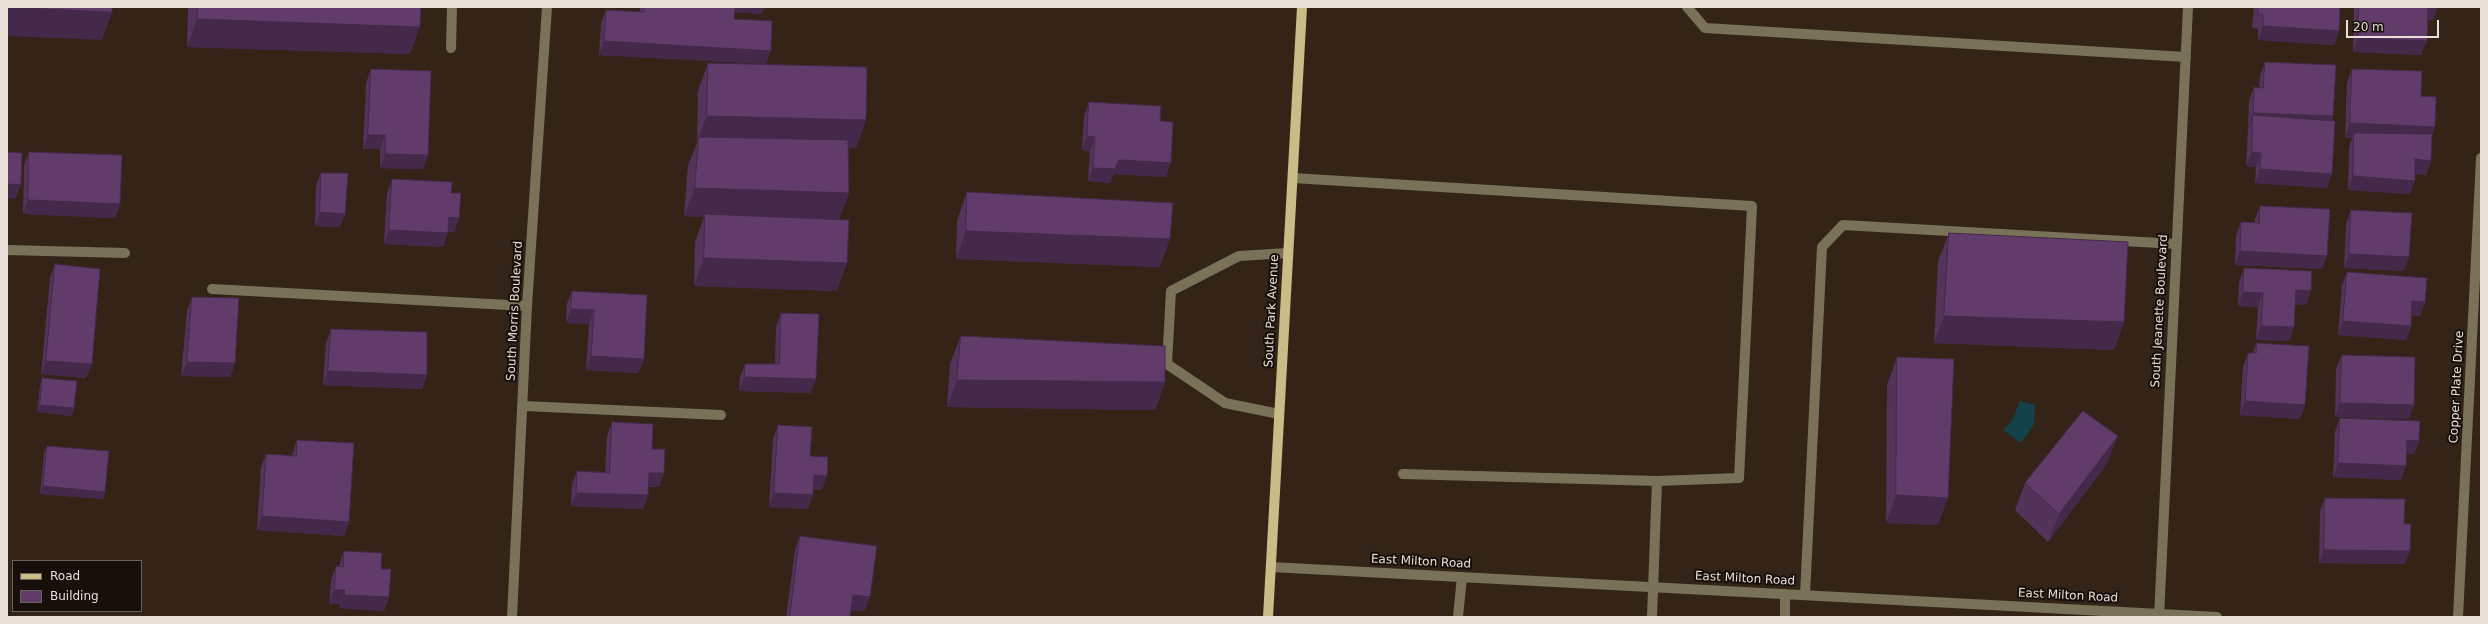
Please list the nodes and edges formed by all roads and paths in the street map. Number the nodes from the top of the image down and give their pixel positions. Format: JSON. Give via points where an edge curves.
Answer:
{"nodes":[{"id":1,"x":452,"y":7,"type":"edge"},
{"id":2,"x":546,"y":7,"type":"edge"},
{"id":3,"x":1302,"y":7,"type":"edge"},
{"id":4,"x":1687,"y":7,"type":"edge"},
{"id":5,"x":2188,"y":7,"type":"edge"},
{"id":6,"x":451,"y":48,"type":"dead end"},
{"id":7,"x":2186,"y":57,"type":"junction"},
{"id":8,"x":2481,"y":158,"type":"edge"},
{"id":9,"x":1293,"y":178,"type":"junction"},
{"id":10,"x":2177,"y":244,"type":"junction"},
{"id":11,"x":7,"y":250,"type":"edge"},
{"id":12,"x":125,"y":253,"type":"dead end"},
{"id":13,"x":1288,"y":253,"type":"junction"},
{"id":14,"x":212,"y":289,"type":"dead end"},
{"id":15,"x":527,"y":306,"type":"junction"},
{"id":16,"x":524,"y":406,"type":"junction"},
{"id":17,"x":1279,"y":414,"type":"junction"},
{"id":18,"x":722,"y":415,"type":"dead end"},
{"id":19,"x":1403,"y":474,"type":"dead end"},
{"id":20,"x":1657,"y":481,"type":"junction"},
{"id":21,"x":1270,"y":567,"type":"junction"},
{"id":22,"x":1462,"y":577,"type":"junction"},
{"id":23,"x":1654,"y":588,"type":"junction"},
{"id":24,"x":1785,"y":594,"type":"junction"},
{"id":25,"x":1805,"y":595,"type":"junction"},
{"id":26,"x":2159,"y":615,"type":"edge"},
{"id":27,"x":512,"y":617,"type":"edge"},
{"id":28,"x":1268,"y":617,"type":"edge"},
{"id":29,"x":1458,"y":617,"type":"edge"},
{"id":30,"x":1652,"y":617,"type":"edge"},
{"id":31,"x":1785,"y":617,"type":"edge"},
{"id":32,"x":2217,"y":617,"type":"edge"},
{"id":33,"x":2458,"y":617,"type":"edge"}],
"edges":[{"from":1,"to":6,"type":"street"},
{"from":2,"to":15,"type":"street","name":"South Morris Boulevard"},
{"from":3,"to":9,"type":"main road","name":"South Park Avenue"},
{"from":4,"to":7,"type":"street","via":[[1705,28]]},
{"from":5,"to":7,"type":"street","name":"South Jeanette Boulevard"},
{"from":7,"to":10,"type":"street","name":"South Jeanette Boulevard"},
{"from":8,"to":33,"type":"street","name":"Copper Plate Drive"},
{"from":9,"to":13,"type":"main road","name":"South Park Avenue"},
{"from":9,"to":20,"type":"street","via":[[1752,206],[1739,478]]},
{"from":10,"to":25,"type":"street","via":[[1843,225],[1822,247]]},
{"from":10,"to":26,"type":"street","name":"South Jeanette Boulevard"},
{"from":11,"to":12,"type":"street"},
{"from":13,"to":17,"type":"main road","name":"South Park Avenue"},
{"from":13,"to":17,"type":"street","via":[[1239,256],[1171,291],[1166,364],[1225,403]]},
{"from":14,"to":15,"type":"street"},
{"from":15,"to":16,"type":"street","name":"South Morris Boulevard"},
{"from":16,"to":18,"type":"street"},
{"from":16,"to":27,"type":"street","name":"South Morris Boulevard"},
{"from":17,"to":21,"type":"main road","name":"South Park Avenue"},
{"from":19,"to":20,"type":"street"},
{"from":20,"to":23,"type":"street"},
{"from":21,"to":22,"type":"street","name":"East Milton Road"},
{"from":21,"to":28,"type":"main road","name":"South Park Avenue"},
{"from":22,"to":23,"type":"street","name":"East Milton Road"},
{"from":22,"to":29,"type":"street"},
{"from":23,"to":24,"type":"street","name":"East Milton Road"},
{"from":23,"to":30,"type":"street"},
{"from":24,"to":25,"type":"street","name":"East Milton Road"},
{"from":24,"to":31,"type":"street"},
{"from":25,"to":26,"type":"street","name":"East Milton Road"},
{"from":26,"to":32,"type":"street","name":"East Milton Road"}]}
